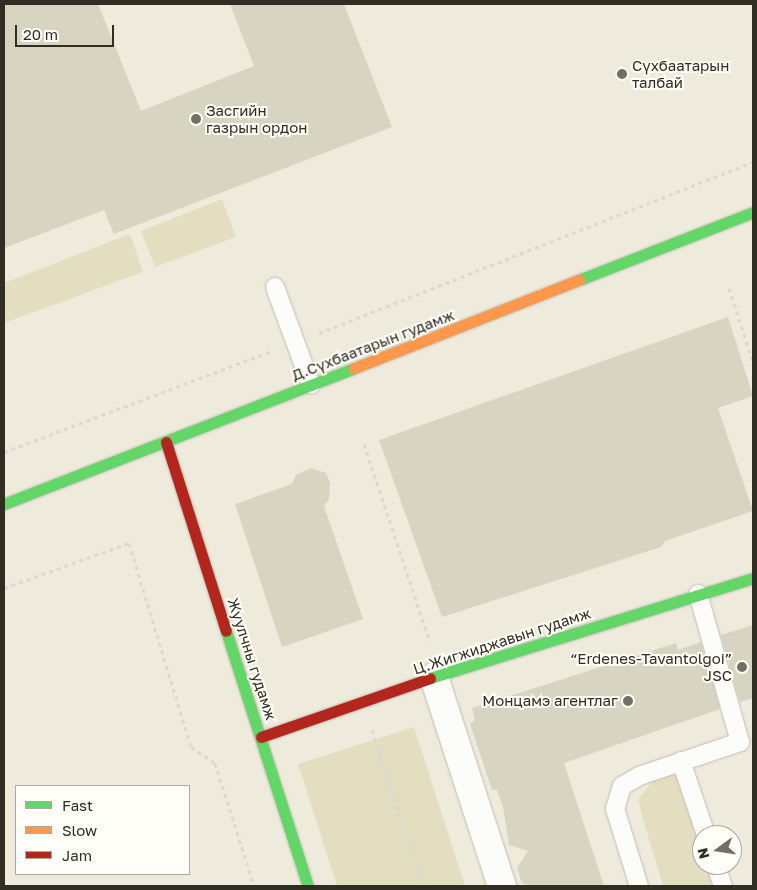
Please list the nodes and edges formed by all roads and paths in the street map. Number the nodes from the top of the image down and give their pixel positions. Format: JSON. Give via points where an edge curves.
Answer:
{"nodes":[{"id":1,"x":753,"y":162,"type":"edge"},
{"id":2,"x":753,"y":212,"type":"edge"},
{"id":3,"x":275,"y":287,"type":"dead end"},
{"id":4,"x":729,"y":288,"type":"dead end"},
{"id":5,"x":295,"y":342,"type":"junction"},
{"id":6,"x":753,"y":362,"type":"edge"},
{"id":7,"x":311,"y":385,"type":"junction"},
{"id":8,"x":166,"y":442,"type":"junction"},
{"id":9,"x":364,"y":444,"type":"dead end"},
{"id":10,"x":4,"y":452,"type":"edge"},
{"id":11,"x":4,"y":504,"type":"edge"},
{"id":12,"x":753,"y":578,"type":"edge"},
{"id":13,"x":4,"y":588,"type":"edge"},
{"id":14,"x":698,"y":594,"type":"junction"},
{"id":15,"x":430,"y":642,"type":"dead end"},
{"id":16,"x":434,"y":677,"type":"junction"},
{"id":17,"x":362,"y":702,"type":"junction"},
{"id":18,"x":262,"y":737,"type":"junction"},
{"id":19,"x":747,"y":740,"type":"edge"},
{"id":20,"x":681,"y":762,"type":"junction"},
{"id":21,"x":703,"y":825,"type":"edge"},
{"id":22,"x":254,"y":886,"type":"edge"},
{"id":23,"x":308,"y":886,"type":"edge"},
{"id":24,"x":424,"y":886,"type":"edge"},
{"id":25,"x":502,"y":886,"type":"edge"},
{"id":26,"x":638,"y":886,"type":"edge"}],
"edges":[{"from":1,"to":5,"type":"path"},
{"from":2,"to":7,"type":"main road","name":"Д.Сүхбаатарын гудамж"},
{"from":3,"to":5,"type":"lane"},
{"from":4,"to":6,"type":"path"},
{"from":5,"to":7,"type":"lane"},
{"from":5,"to":10,"type":"path"},
{"from":7,"to":8,"type":"main road","name":"Д.Сүхбаатарын гудамж"},
{"from":8,"to":11,"type":"main road","name":"Д.Сүхбаатарын гудамж"},
{"from":8,"to":18,"type":"main road","name":"Жуулчны гудамж"},
{"from":9,"to":15,"type":"path"},
{"from":12,"to":14,"type":"main road","name":"Ц.Жигжиджавын гудамж"},
{"from":13,"to":22,"type":"path","via":[[129,543],[191,747],[214,762]]},
{"from":14,"to":16,"type":"main road","name":"Ц.Жигжиджавын гудамж"},
{"from":14,"to":19,"type":"lane"},
{"from":16,"to":17,"type":"main road","name":"Ц.Жигжиджавын гудамж"},
{"from":16,"to":25,"type":"street"},
{"from":17,"to":18,"type":"main road","name":"Ц.Жигжиджавын гудамж"},
{"from":17,"to":24,"type":"path"},
{"from":18,"to":23,"type":"main road","name":"Жуулчны гудамж"},
{"from":19,"to":20,"type":"lane"},
{"from":20,"to":21,"type":"lane"},
{"from":20,"to":26,"type":"lane","via":[[622,786],[615,809]]}]}
